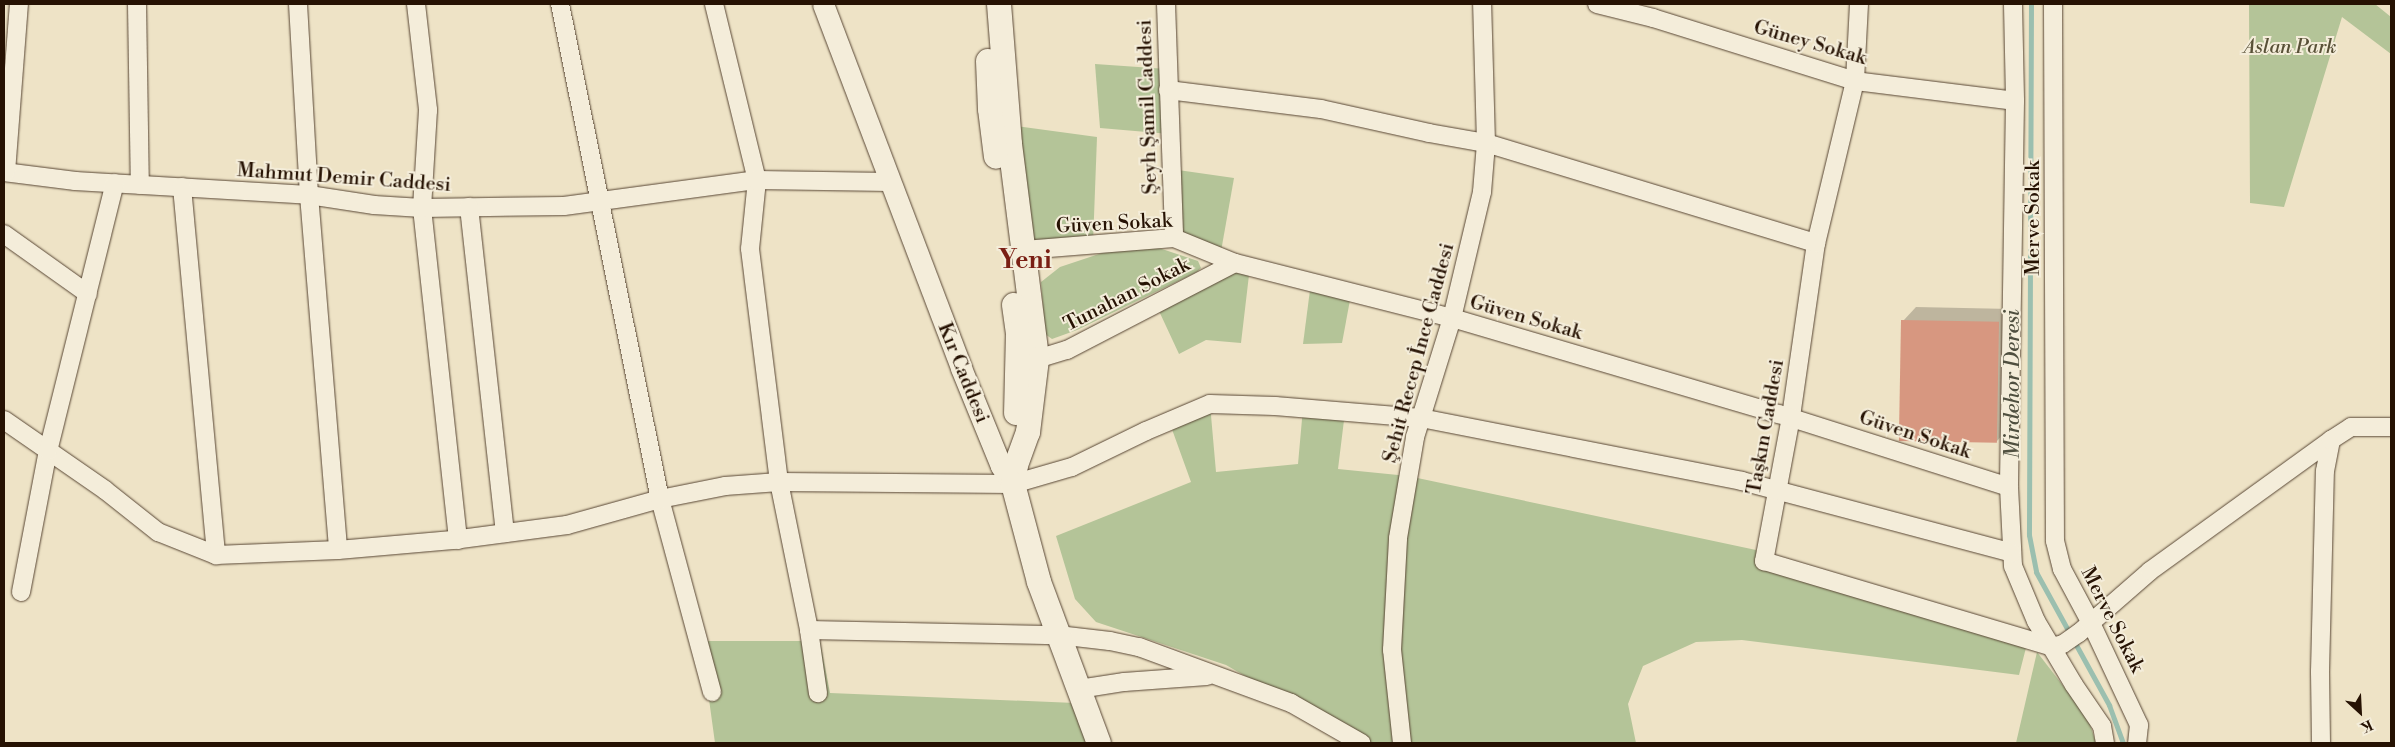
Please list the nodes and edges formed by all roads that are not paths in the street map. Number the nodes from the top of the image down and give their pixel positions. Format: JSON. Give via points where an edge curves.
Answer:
{"nodes":[{"id":1,"x":19,"y":4,"type":"edge"},
{"id":2,"x":136,"y":4,"type":"edge"},
{"id":3,"x":298,"y":4,"type":"edge"},
{"id":4,"x":416,"y":4,"type":"edge"},
{"id":5,"x":560,"y":4,"type":"edge"},
{"id":6,"x":714,"y":4,"type":"edge"},
{"id":7,"x":823,"y":4,"type":"edge"},
{"id":8,"x":984,"y":4,"type":"edge"},
{"id":9,"x":999,"y":4,"type":"edge"},
{"id":10,"x":1166,"y":4,"type":"edge"},
{"id":11,"x":1482,"y":4,"type":"edge"},
{"id":12,"x":1597,"y":4,"type":"edge"},
{"id":13,"x":1859,"y":4,"type":"edge"},
{"id":14,"x":2013,"y":4,"type":"edge"},
{"id":15,"x":2053,"y":4,"type":"edge"},
{"id":16,"x":1855,"y":81,"type":"junction"},
{"id":17,"x":1168,"y":90,"type":"junction"},
{"id":18,"x":2015,"y":101,"type":"junction"},
{"id":19,"x":1486,"y":142,"type":"junction"},
{"id":20,"x":5,"y":172,"type":"edge"},
{"id":21,"x":757,"y":180,"type":"junction"},
{"id":22,"x":890,"y":182,"type":"junction"},
{"id":23,"x":115,"y":183,"type":"junction"},
{"id":24,"x":140,"y":185,"type":"junction"},
{"id":25,"x":182,"y":187,"type":"junction"},
{"id":26,"x":309,"y":195,"type":"junction"},
{"id":27,"x":600,"y":201,"type":"junction"},
{"id":28,"x":469,"y":207,"type":"junction"},
{"id":29,"x":422,"y":208,"type":"junction"},
{"id":30,"x":4,"y":234,"type":"edge"},
{"id":31,"x":1174,"y":238,"type":"junction"},
{"id":32,"x":1816,"y":243,"type":"junction"},
{"id":33,"x":1024,"y":250,"type":"junction"},
{"id":34,"x":1235,"y":263,"type":"junction"},
{"id":35,"x":88,"y":294,"type":"junction"},
{"id":36,"x":1452,"y":318,"type":"junction"},
{"id":37,"x":1037,"y":359,"type":"junction"},
{"id":38,"x":1421,"y":418,"type":"junction"},
{"id":39,"x":1791,"y":418,"type":"junction"},
{"id":40,"x":4,"y":420,"type":"edge"},
{"id":41,"x":2391,"y":427,"type":"edge"},
{"id":42,"x":2331,"y":440,"type":"junction"},
{"id":43,"x":48,"y":451,"type":"junction"},
{"id":44,"x":1014,"y":475,"type":"junction"},
{"id":45,"x":779,"y":482,"type":"junction"},
{"id":46,"x":2009,"y":487,"type":"junction"},
{"id":47,"x":1778,"y":489,"type":"junction"},
{"id":48,"x":660,"y":499,"type":"junction"},
{"id":49,"x":505,"y":533,"type":"junction"},
{"id":50,"x":458,"y":540,"type":"junction"},
{"id":51,"x":338,"y":550,"type":"junction"},
{"id":52,"x":2012,"y":553,"type":"junction"},
{"id":53,"x":216,"y":555,"type":"junction"},
{"id":54,"x":21,"y":592,"type":"dead end"},
{"id":55,"x":2085,"y":628,"type":"junction"},
{"id":56,"x":809,"y":630,"type":"junction"},
{"id":57,"x":1058,"y":634,"type":"junction"},
{"id":58,"x":2058,"y":645,"type":"junction"},
{"id":59,"x":1213,"y":676,"type":"junction"},
{"id":60,"x":1079,"y":689,"type":"junction"},
{"id":61,"x":712,"y":692,"type":"dead end"},
{"id":62,"x":818,"y":694,"type":"dead end"},
{"id":63,"x":1099,"y":743,"type":"edge"},
{"id":64,"x":1361,"y":743,"type":"edge"},
{"id":65,"x":1402,"y":743,"type":"edge"},
{"id":66,"x":2104,"y":743,"type":"edge"},
{"id":67,"x":2138,"y":743,"type":"edge"},
{"id":68,"x":2322,"y":743,"type":"edge"}],
"edges":[{"from":1,"to":20,"type":"street"},
{"from":2,"to":24,"type":"street"},
{"from":3,"to":26,"type":"street"},
{"from":4,"to":29,"type":"street","via":[[428,110]]},
{"from":5,"to":27,"type":"street"},
{"from":6,"to":21,"type":"street"},
{"from":7,"to":22,"type":"street","name":"Kır Caddesi"},
{"from":8,"to":44,"type":"main road","via":[[992,125],[1018,333]]},
{"from":9,"to":33,"type":"main road","via":[[1010,144]]},
{"from":10,"to":17,"type":"street","name":"Şeyh Şamil Caddesi"},
{"from":11,"to":19,"type":"street","name":"Şehit Recep İnce Caddesi"},
{"from":12,"to":16,"type":"street","name":"Güney Sokak","via":[[1653,18]]},
{"from":13,"to":16,"type":"street","name":"Taşkın Caddesi"},
{"from":14,"to":18,"type":"street"},
{"from":15,"to":55,"type":"street","name":"Merve Sokak","via":[[2055,541],[2062,569]]},
{"from":16,"to":18,"type":"street","name":"Güney Sokak"},
{"from":16,"to":32,"type":"street","name":"Taşkın Caddesi"},
{"from":17,"to":19,"type":"street","via":[[1321,109]]},
{"from":17,"to":31,"type":"street","name":"Şeyh Şamil Caddesi"},
{"from":18,"to":46,"type":"street"},
{"from":19,"to":32,"type":"street"},
{"from":19,"to":36,"type":"street","name":"Şehit Recep İnce Caddesi","via":[[1482,192]]},
{"from":20,"to":23,"type":"street","name":"Mahmut Demir Caddesi"},
{"from":21,"to":22,"type":"street","name":"Mahmut Demir Caddesi"},
{"from":21,"to":27,"type":"street","name":"Mahmut Demir Caddesi"},
{"from":21,"to":45,"type":"street","via":[[750,249]]},
{"from":22,"to":44,"type":"street","name":"Kır Caddesi","via":[[960,368],[1001,466]]},
{"from":23,"to":24,"type":"street","name":"Mahmut Demir Caddesi"},
{"from":23,"to":35,"type":"street"},
{"from":24,"to":25,"type":"street","name":"Mahmut Demir Caddesi"},
{"from":25,"to":26,"type":"street","name":"Mahmut Demir Caddesi"},
{"from":25,"to":53,"type":"street"},
{"from":26,"to":29,"type":"street","name":"Mahmut Demir Caddesi","via":[[374,205]]},
{"from":26,"to":51,"type":"street"},
{"from":27,"to":28,"type":"street","name":"Mahmut Demir Caddesi","via":[[564,206]]},
{"from":27,"to":48,"type":"street"},
{"from":28,"to":29,"type":"street","name":"Mahmut Demir Caddesi"},
{"from":28,"to":49,"type":"street"},
{"from":29,"to":50,"type":"street"},
{"from":30,"to":35,"type":"street"},
{"from":31,"to":33,"type":"street","name":"Güven Sokak"},
{"from":31,"to":34,"type":"street","name":"Güven Sokak"},
{"from":32,"to":39,"type":"street","name":"Taşkın Caddesi"},
{"from":33,"to":37,"type":"main road"},
{"from":34,"to":36,"type":"street","name":"Güven Sokak"},
{"from":34,"to":37,"type":"street","name":"Tunahan Sokak","via":[[1067,350]]},
{"from":35,"to":43,"type":"street"},
{"from":36,"to":38,"type":"street","name":"Şehit Recep İnce Caddesi"},
{"from":36,"to":39,"type":"street","name":"Güven Sokak"},
{"from":37,"to":44,"type":"main road","via":[[1028,432]]},
{"from":38,"to":44,"type":"street","via":[[1210,404],[1072,468]]},
{"from":38,"to":47,"type":"street"},
{"from":38,"to":65,"type":"street","name":"Şehit Recep İnce Caddesi","via":[[1398,538],[1392,650]]},
{"from":39,"to":46,"type":"street","name":"Güven Sokak"},
{"from":39,"to":47,"type":"street","name":"Taşkın Caddesi"},
{"from":40,"to":43,"type":"street"},
{"from":41,"to":42,"type":"street","via":[[2352,428]]},
{"from":42,"to":55,"type":"street","via":[[2150,571]]},
{"from":42,"to":68,"type":"street","via":[[2325,471],[2320,672]]},
{"from":43,"to":53,"type":"street","via":[[158,532]]},
{"from":43,"to":54,"type":"street"},
{"from":44,"to":45,"type":"street"},
{"from":44,"to":57,"type":"main road","name":"Kır Caddesi","via":[[1039,582]]},
{"from":45,"to":48,"type":"street","via":[[725,486]]},
{"from":45,"to":56,"type":"street"},
{"from":46,"to":52,"type":"street"},
{"from":47,"to":52,"type":"street"},
{"from":47,"to":58,"type":"street","name":"Taşkın Caddesi","via":[[1764,561]]},
{"from":48,"to":49,"type":"street","via":[[567,525]]},
{"from":48,"to":61,"type":"street"},
{"from":49,"to":50,"type":"street"},
{"from":50,"to":51,"type":"street"},
{"from":51,"to":53,"type":"street"},
{"from":52,"to":58,"type":"street","via":[[2013,566],[2036,620]]},
{"from":55,"to":58,"type":"street"},
{"from":55,"to":67,"type":"street","name":"Merve Sokak","via":[[2139,725]]},
{"from":56,"to":57,"type":"street"},
{"from":56,"to":62,"type":"street"},
{"from":57,"to":59,"type":"street","via":[[1138,647]]},
{"from":57,"to":60,"type":"main road","name":"Kır Caddesi"},
{"from":58,"to":66,"type":"street","via":[[2102,726]]},
{"from":59,"to":60,"type":"street","via":[[1124,682]]},
{"from":59,"to":64,"type":"street","via":[[1291,703]]},
{"from":60,"to":63,"type":"main road","name":"Kır Caddesi"}]}
